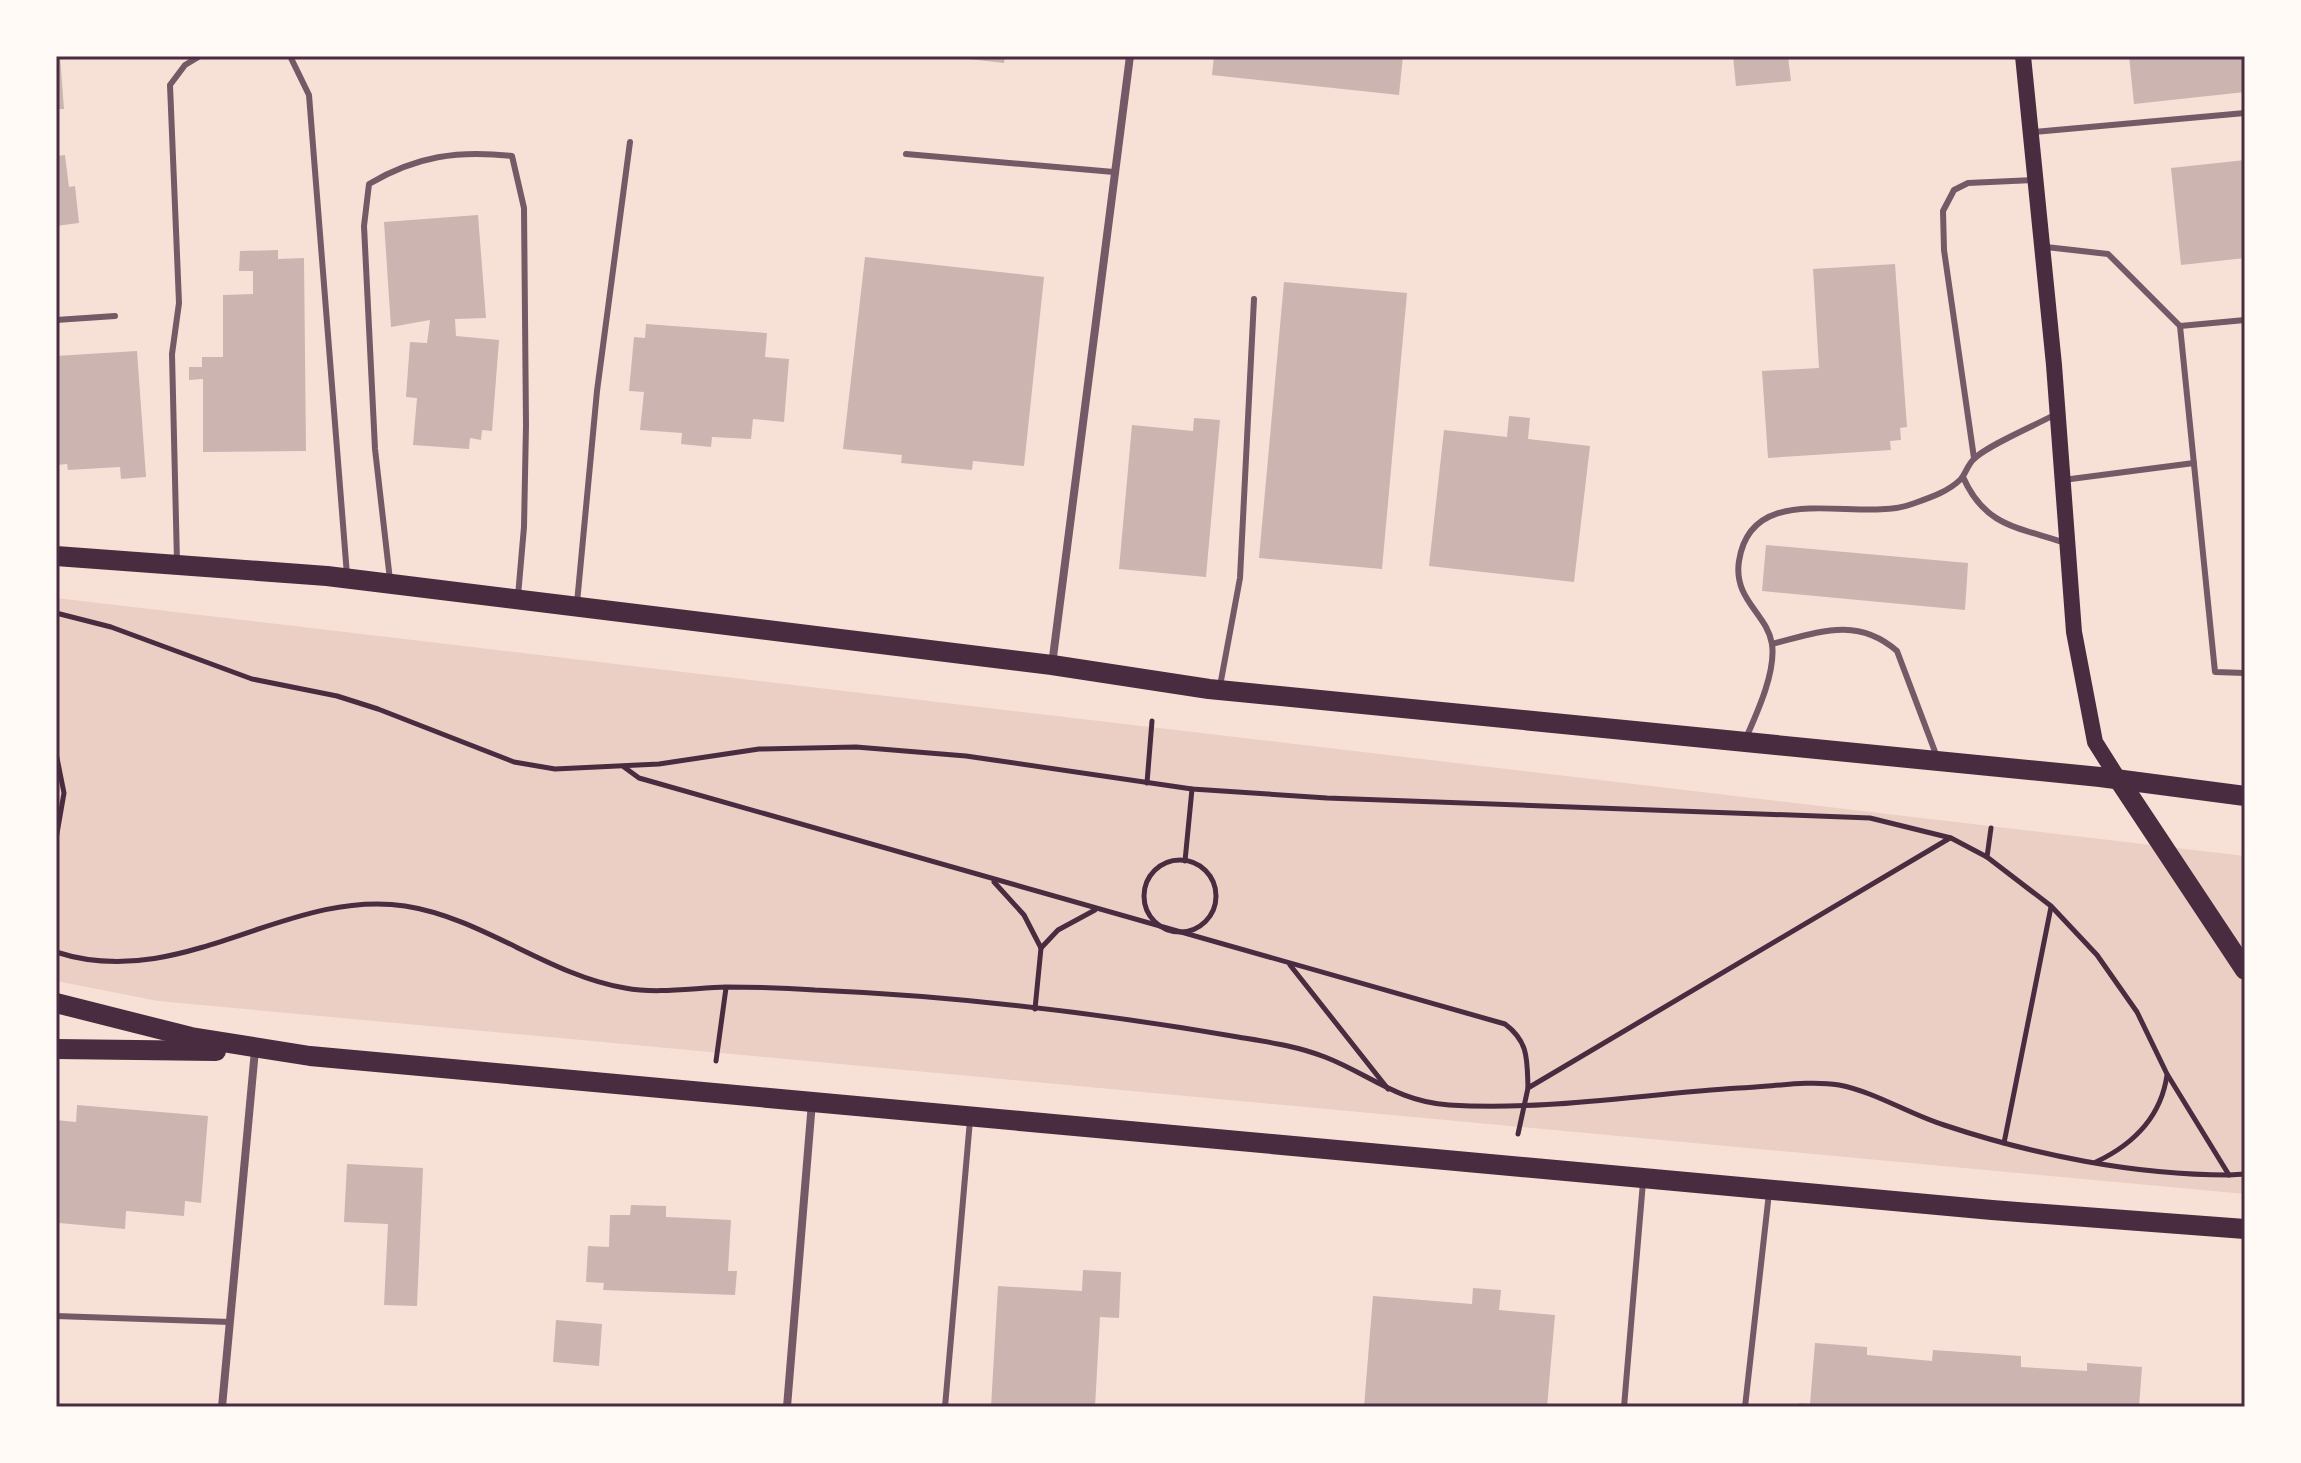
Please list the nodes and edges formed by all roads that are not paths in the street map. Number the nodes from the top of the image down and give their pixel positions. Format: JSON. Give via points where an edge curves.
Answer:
{"nodes":[{"id":1,"x":200,"y":56,"type":"edge"},
{"id":2,"x":290,"y":56,"type":"edge"},
{"id":3,"x":1130,"y":56,"type":"edge"},
{"id":4,"x":2023,"y":56,"type":"edge"},
{"id":5,"x":2245,"y":113,"type":"edge"},
{"id":6,"x":2030,"y":132,"type":"junction"},
{"id":7,"x":630,"y":142,"type":"dead end"},
{"id":8,"x":906,"y":154,"type":"dead end"},
{"id":9,"x":1114,"y":172,"type":"junction"},
{"id":10,"x":2035,"y":180,"type":"junction"},
{"id":11,"x":2042,"y":247,"type":"junction"},
{"id":12,"x":1254,"y":299,"type":"dead end"},
{"id":13,"x":115,"y":316,"type":"dead end"},
{"id":14,"x":56,"y":320,"type":"edge"},
{"id":15,"x":2245,"y":320,"type":"edge"},
{"id":16,"x":2180,"y":326,"type":"junction"},
{"id":17,"x":2057,"y":414,"type":"junction"},
{"id":18,"x":1974,"y":458,"type":"junction"},
{"id":19,"x":2194,"y":463,"type":"junction"},
{"id":20,"x":1963,"y":477,"type":"junction"},
{"id":21,"x":2062,"y":480,"type":"junction"},
{"id":22,"x":2067,"y":543,"type":"junction"},
{"id":23,"x":56,"y":556,"type":"edge"},
{"id":24,"x":177,"y":565,"type":"junction"},
{"id":25,"x":347,"y":578,"type":"junction"},
{"id":26,"x":391,"y":584,"type":"junction"},
{"id":27,"x":517,"y":599,"type":"junction"},
{"id":28,"x":577,"y":607,"type":"junction"},
{"id":29,"x":1772,"y":644,"type":"junction"},
{"id":30,"x":1052,"y":665,"type":"junction"},
{"id":31,"x":2245,"y":673,"type":"edge"},
{"id":32,"x":1220,"y":689,"type":"junction"},
{"id":33,"x":1745,"y":742,"type":"junction"},
{"id":34,"x":1938,"y":761,"type":"junction"},
{"id":35,"x":2119,"y":780,"type":"junction"},
{"id":36,"x":2245,"y":796,"type":"edge"},
{"id":37,"x":2245,"y":970,"type":"edge"},
{"id":38,"x":56,"y":1003,"type":"edge"},
{"id":39,"x":56,"y":1049,"type":"edge"},
{"id":40,"x":255,"y":1050,"type":"junction"},
{"id":41,"x":812,"y":1102,"type":"junction"},
{"id":42,"x":970,"y":1116,"type":"junction"},
{"id":43,"x":1644,"y":1178,"type":"junction"},
{"id":44,"x":1769,"y":1189,"type":"junction"},
{"id":45,"x":2245,"y":1229,"type":"edge"},
{"id":46,"x":56,"y":1316,"type":"edge"},
{"id":47,"x":230,"y":1322,"type":"junction"},
{"id":48,"x":222,"y":1407,"type":"edge"},
{"id":49,"x":787,"y":1407,"type":"edge"},
{"id":50,"x":945,"y":1407,"type":"edge"},
{"id":51,"x":1624,"y":1407,"type":"edge"},
{"id":52,"x":1745,"y":1407,"type":"edge"}],
"edges":[{"from":1,"to":24,"type":"lane","via":[[170,85],[179,303],[172,354]]},
{"from":2,"to":25,"type":"lane","via":[[309,95]]},
{"from":3,"to":9,"type":"street"},
{"from":4,"to":6,"type":"main road"},
{"from":5,"to":6,"type":"lane"},
{"from":6,"to":10,"type":"main road"},
{"from":7,"to":28,"type":"lane","via":[[597,391]]},
{"from":8,"to":9,"type":"lane"},
{"from":9,"to":30,"type":"street"},
{"from":10,"to":11,"type":"main road"},
{"from":10,"to":18,"type":"lane","via":[[1968,183],[1954,190],[1943,211]]},
{"from":11,"to":16,"type":"lane","via":[[2108,254]]},
{"from":11,"to":17,"type":"main road"},
{"from":12,"to":32,"type":"lane","via":[[1240,578]]},
{"from":13,"to":14,"type":"lane"},
{"from":15,"to":16,"type":"lane"},
{"from":16,"to":19,"type":"lane"},
{"from":17,"to":18,"type":"lane"},
{"from":17,"to":21,"type":"main road"},
{"from":18,"to":20,"type":"lane"},
{"from":19,"to":21,"type":"lane"},
{"from":19,"to":31,"type":"lane","via":[[2215,672]]},
{"from":20,"to":22,"type":"lane","via":[[1982,510]]},
{"from":20,"to":29,"type":"lane","via":[[1909,506],[1803,508],[1772,514],[1750,532],[1739,560],[1739,582]]},
{"from":21,"to":22,"type":"main road"},
{"from":22,"to":35,"type":"main road","via":[[2074,632],[2095,742]]},
{"from":23,"to":24,"type":"main road"},
{"from":24,"to":25,"type":"main road"},
{"from":25,"to":26,"type":"main road"},
{"from":26,"to":27,"type":"main road"},
{"from":26,"to":27,"type":"lane","via":[[375,449],[364,226],[369,184],[399,166],[468,151],[512,156],[524,208],[526,439]]},
{"from":27,"to":28,"type":"main road"},
{"from":28,"to":30,"type":"main road"},
{"from":29,"to":33,"type":"lane","via":[[1764,695]]},
{"from":29,"to":34,"type":"lane","via":[[1862,629],[1884,640],[1897,651]]},
{"from":30,"to":32,"type":"main road"},
{"from":32,"to":33,"type":"main road"},
{"from":33,"to":34,"type":"main road"},
{"from":34,"to":35,"type":"main road"},
{"from":35,"to":36,"type":"main road"},
{"from":35,"to":37,"type":"main road"},
{"from":38,"to":40,"type":"main road"},
{"from":39,"to":40,"type":"main road"},
{"from":40,"to":41,"type":"main road"},
{"from":40,"to":47,"type":"street"},
{"from":41,"to":42,"type":"main road"},
{"from":41,"to":49,"type":"street"},
{"from":42,"to":43,"type":"main road"},
{"from":42,"to":50,"type":"lane"},
{"from":43,"to":44,"type":"main road"},
{"from":43,"to":51,"type":"lane"},
{"from":44,"to":45,"type":"main road"},
{"from":44,"to":52,"type":"lane"},
{"from":46,"to":47,"type":"lane"},
{"from":47,"to":48,"type":"street"}]}
